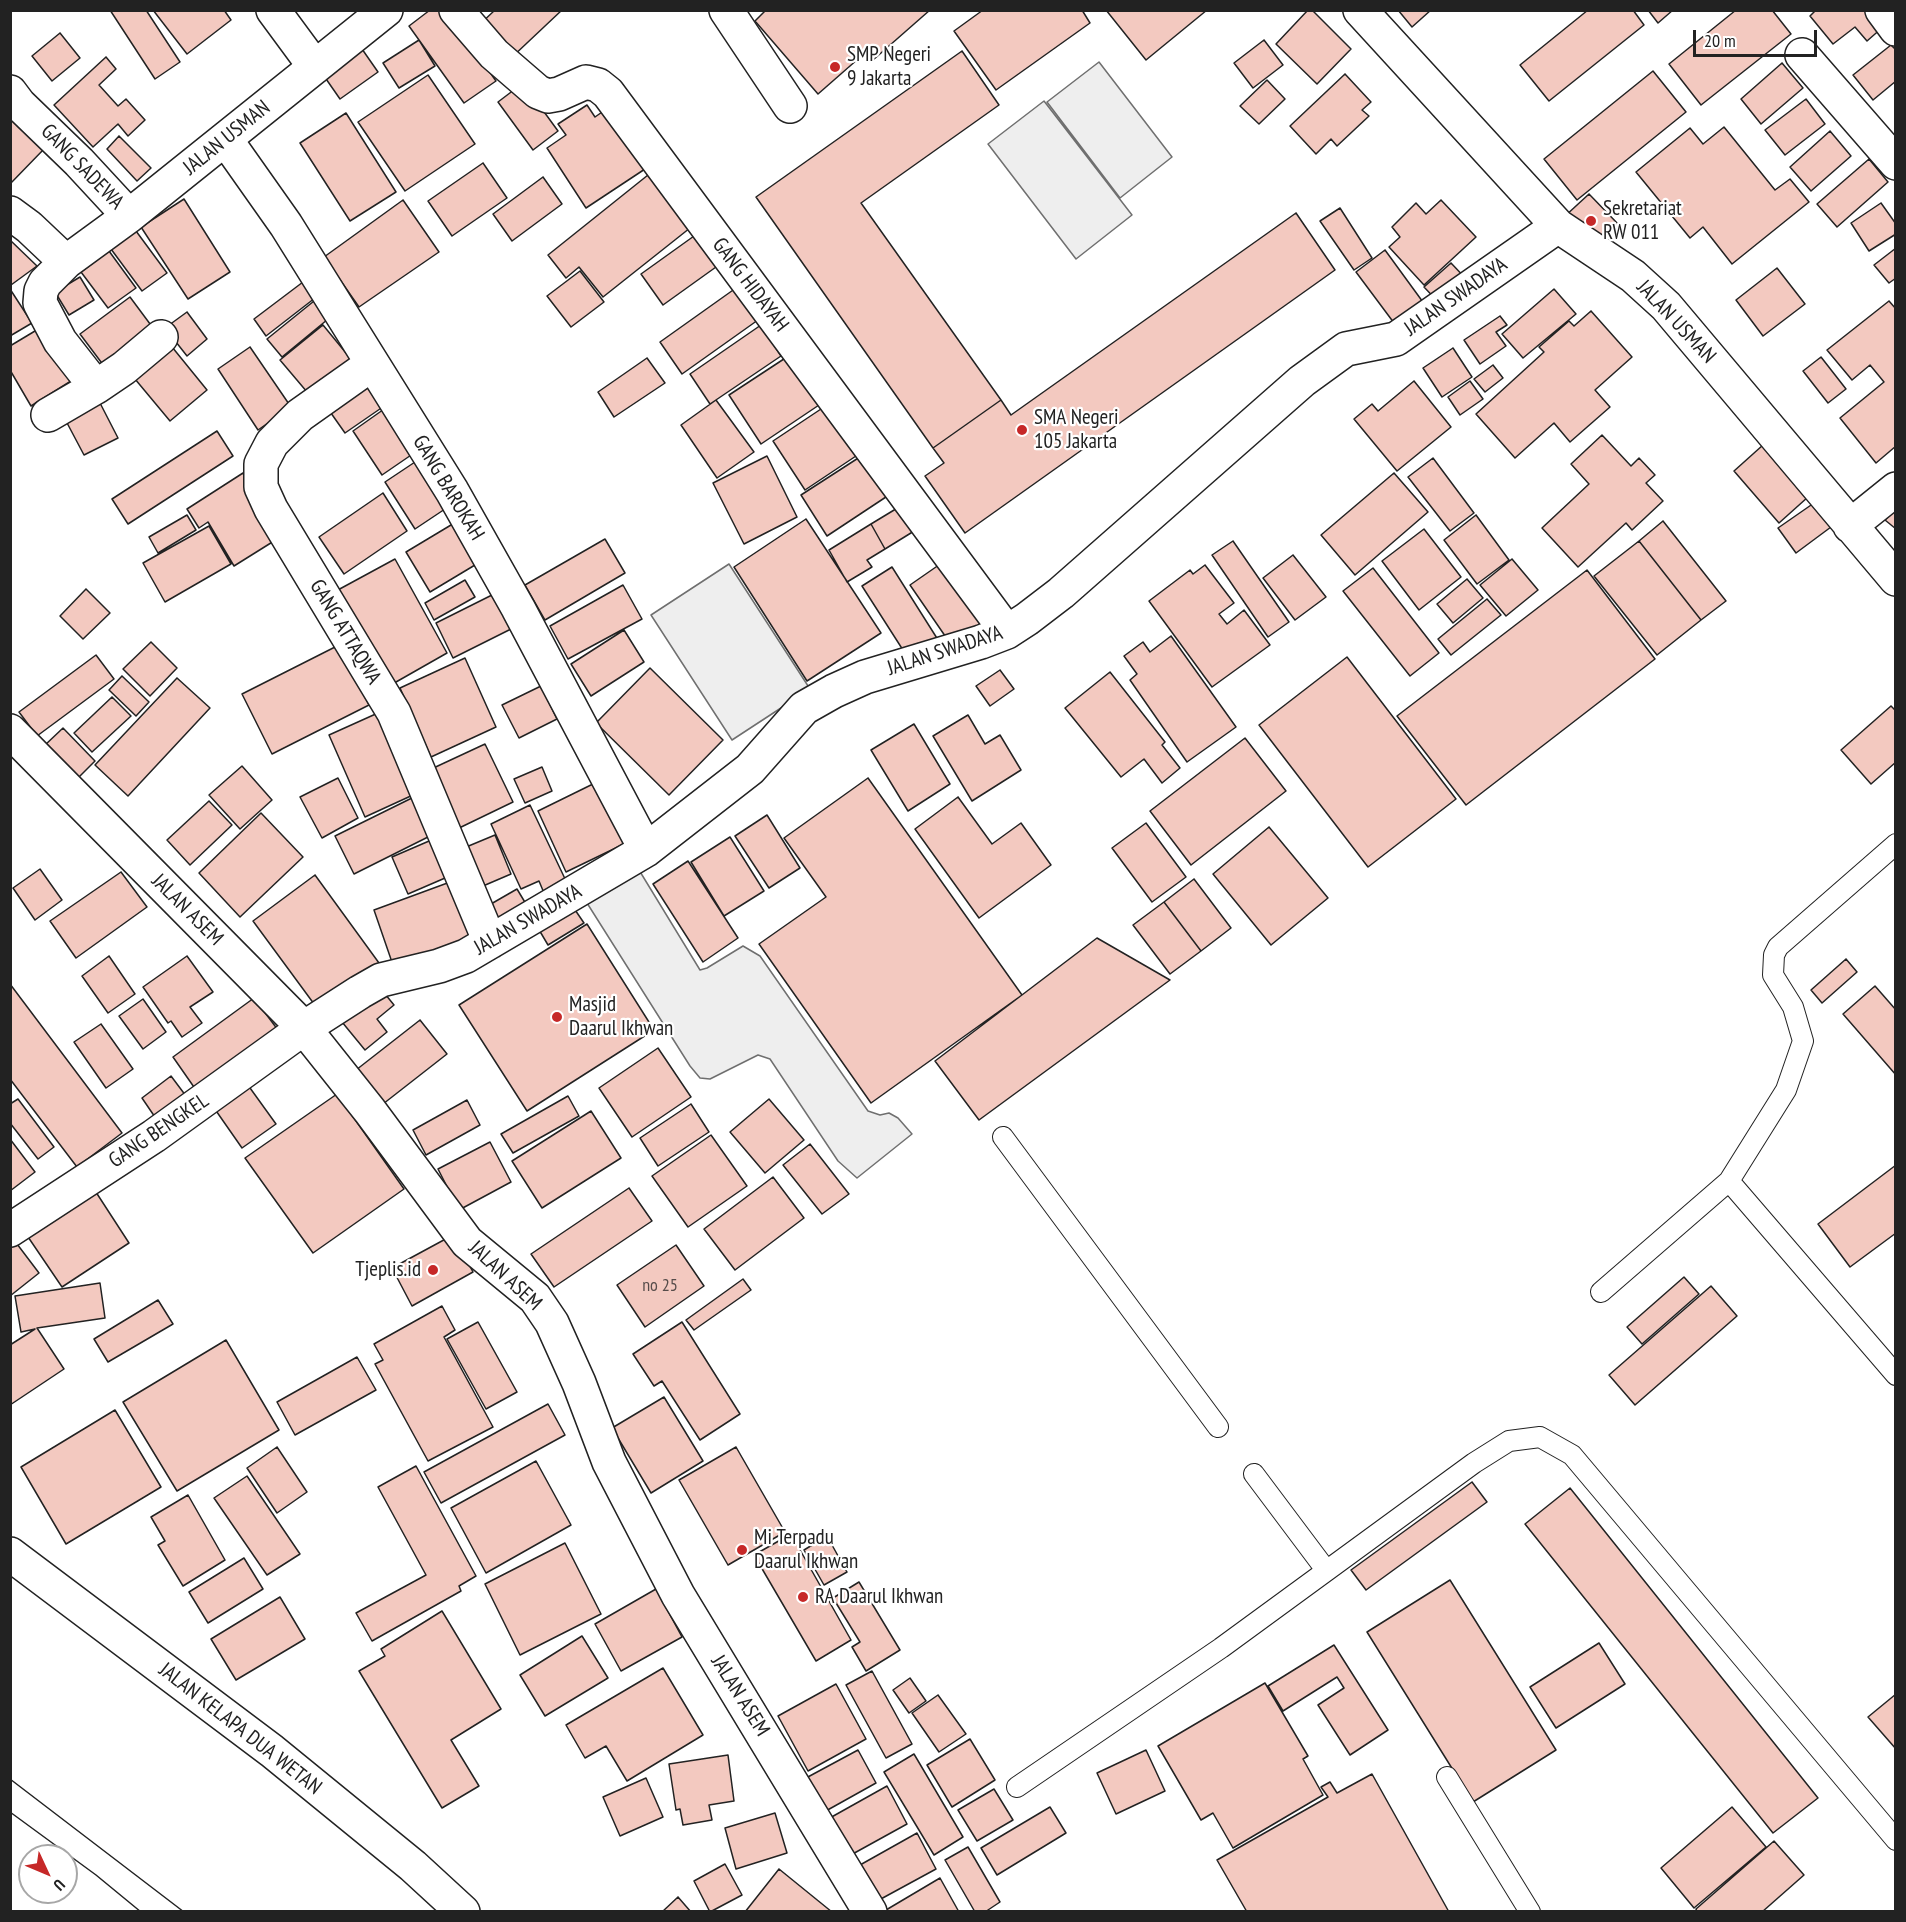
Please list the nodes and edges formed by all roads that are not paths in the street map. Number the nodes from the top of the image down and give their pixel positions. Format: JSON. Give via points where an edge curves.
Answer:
{"nodes":[{"id":1,"x":273,"y":10,"type":"edge"},
{"id":2,"x":386,"y":10,"type":"edge"},
{"id":3,"x":456,"y":10,"type":"edge"},
{"id":4,"x":726,"y":10,"type":"edge"},
{"id":5,"x":1360,"y":10,"type":"edge"},
{"id":6,"x":1882,"y":10,"type":"edge"},
{"id":7,"x":1896,"y":29,"type":"edge"},
{"id":8,"x":1802,"y":55,"type":"dead end"},
{"id":9,"x":315,"y":67,"type":"junction"},
{"id":10,"x":10,"y":92,"type":"edge"},
{"id":11,"x":790,"y":106,"type":"dead end"},
{"id":12,"x":226,"y":140,"type":"junction"},
{"id":13,"x":1896,"y":163,"type":"edge"},
{"id":14,"x":10,"y":213,"type":"edge"},
{"id":15,"x":129,"y":216,"type":"junction"},
{"id":16,"x":1558,"y":226,"type":"junction"},
{"id":17,"x":56,"y":272,"type":"junction"},
{"id":18,"x":161,"y":337,"type":"dead end"},
{"id":19,"x":372,"y":364,"type":"junction"},
{"id":20,"x":96,"y":387,"type":"junction"},
{"id":21,"x":48,"y":415,"type":"dead end"},
{"id":22,"x":1896,"y":489,"type":"edge"},
{"id":23,"x":1850,"y":526,"type":"junction"},
{"id":24,"x":1896,"y":579,"type":"edge"},
{"id":25,"x":1007,"y":632,"type":"junction"},
{"id":26,"x":10,"y":731,"type":"edge"},
{"id":27,"x":1896,"y":844,"type":"edge"},
{"id":28,"x":646,"y":850,"type":"junction"},
{"id":29,"x":490,"y":942,"type":"junction"},
{"id":30,"x":304,"y":1028,"type":"junction"},
{"id":31,"x":1003,"y":1137,"type":"dead end"},
{"id":32,"x":1729,"y":1181,"type":"junction"},
{"id":33,"x":10,"y":1230,"type":"edge"},
{"id":34,"x":1601,"y":1292,"type":"dead end"},
{"id":35,"x":1896,"y":1375,"type":"edge"},
{"id":36,"x":1218,"y":1427,"type":"dead end"},
{"id":37,"x":1254,"y":1474,"type":"dead end"},
{"id":38,"x":10,"y":1554,"type":"edge"},
{"id":39,"x":1326,"y":1570,"type":"junction"},
{"id":40,"x":1447,"y":1777,"type":"dead end"},
{"id":41,"x":1017,"y":1787,"type":"dead end"},
{"id":42,"x":1896,"y":1840,"type":"edge"},
{"id":43,"x":463,"y":1911,"type":"edge"},
{"id":44,"x":870,"y":1911,"type":"edge"},
{"id":45,"x":1530,"y":1911,"type":"edge"}],
"edges":[{"from":1,"to":9,"type":"street"},
{"from":2,"to":9,"type":"street","name":"JALAN USMAN"},
{"from":3,"to":25,"type":"street","name":"GANG HIDAYAH","via":[[494,54],[538,92],[548,96],[559,94],[586,82],[608,93]]},
{"from":4,"to":11,"type":"street"},
{"from":5,"to":16,"type":"street","name":"JALAN USMAN"},
{"from":6,"to":7,"type":"street"},
{"from":8,"to":13,"type":"street"},
{"from":9,"to":12,"type":"street","name":"JALAN USMAN"},
{"from":10,"to":15,"type":"street","name":"GANG SADEWA"},
{"from":12,"to":15,"type":"street","name":"JALAN USMAN"},
{"from":12,"to":19,"type":"street","name":"GANG BAROKAH","via":[[286,225]]},
{"from":14,"to":17,"type":"street","via":[[29,227]]},
{"from":15,"to":17,"type":"street","name":"JALAN USMAN"},
{"from":16,"to":23,"type":"street","name":"JALAN USMAN","via":[[1633,276],[1666,306]]},
{"from":16,"to":25,"type":"street","name":"JALAN SWADAYA","via":[[1396,339],[1346,349],[1302,381],[1062,592]]},
{"from":17,"to":20,"type":"street","via":[[41,291],[40,303],[60,341]]},
{"from":18,"to":20,"type":"street"},
{"from":19,"to":28,"type":"street","name":"GANG BAROKAH","via":[[452,491],[518,608]]},
{"from":19,"to":29,"type":"street","name":"GANG ATTAQWA","via":[[300,415],[272,442],[261,464],[261,487],[394,712]]},
{"from":20,"to":21,"type":"street"},
{"from":22,"to":23,"type":"street"},
{"from":23,"to":24,"type":"street","name":"JALAN USMAN"},
{"from":25,"to":28,"type":"street","name":"JALAN SWADAYA","via":[[865,677],[804,708],[750,769]]},
{"from":26,"to":30,"type":"street","name":"JALAN ASEM"},
{"from":27,"to":32,"type":"lane","via":[[1778,946],[1773,975],[1793,1007],[1803,1041],[1786,1090]]},
{"from":28,"to":29,"type":"street","name":"JALAN SWADAYA"},
{"from":29,"to":30,"type":"street","name":"JALAN SWADAYA","via":[[439,966],[381,980]]},
{"from":30,"to":33,"type":"street","name":"GANG BENGKEL","via":[[171,1124]]},
{"from":30,"to":44,"type":"street","name":"JALAN ASEM","via":[[467,1242],[535,1298],[552,1323],[609,1462],[678,1594]]},
{"from":31,"to":36,"type":"lane"},
{"from":32,"to":34,"type":"lane"},
{"from":32,"to":35,"type":"lane"},
{"from":37,"to":39,"type":"lane"},
{"from":38,"to":43,"type":"street","name":"JALAN KELAPA DUA WETAN","via":[[272,1751]]},
{"from":39,"to":41,"type":"lane","via":[[1221,1648]]},
{"from":39,"to":42,"type":"lane","via":[[1509,1441],[1540,1437],[1572,1455]]},
{"from":40,"to":45,"type":"lane"}]}
